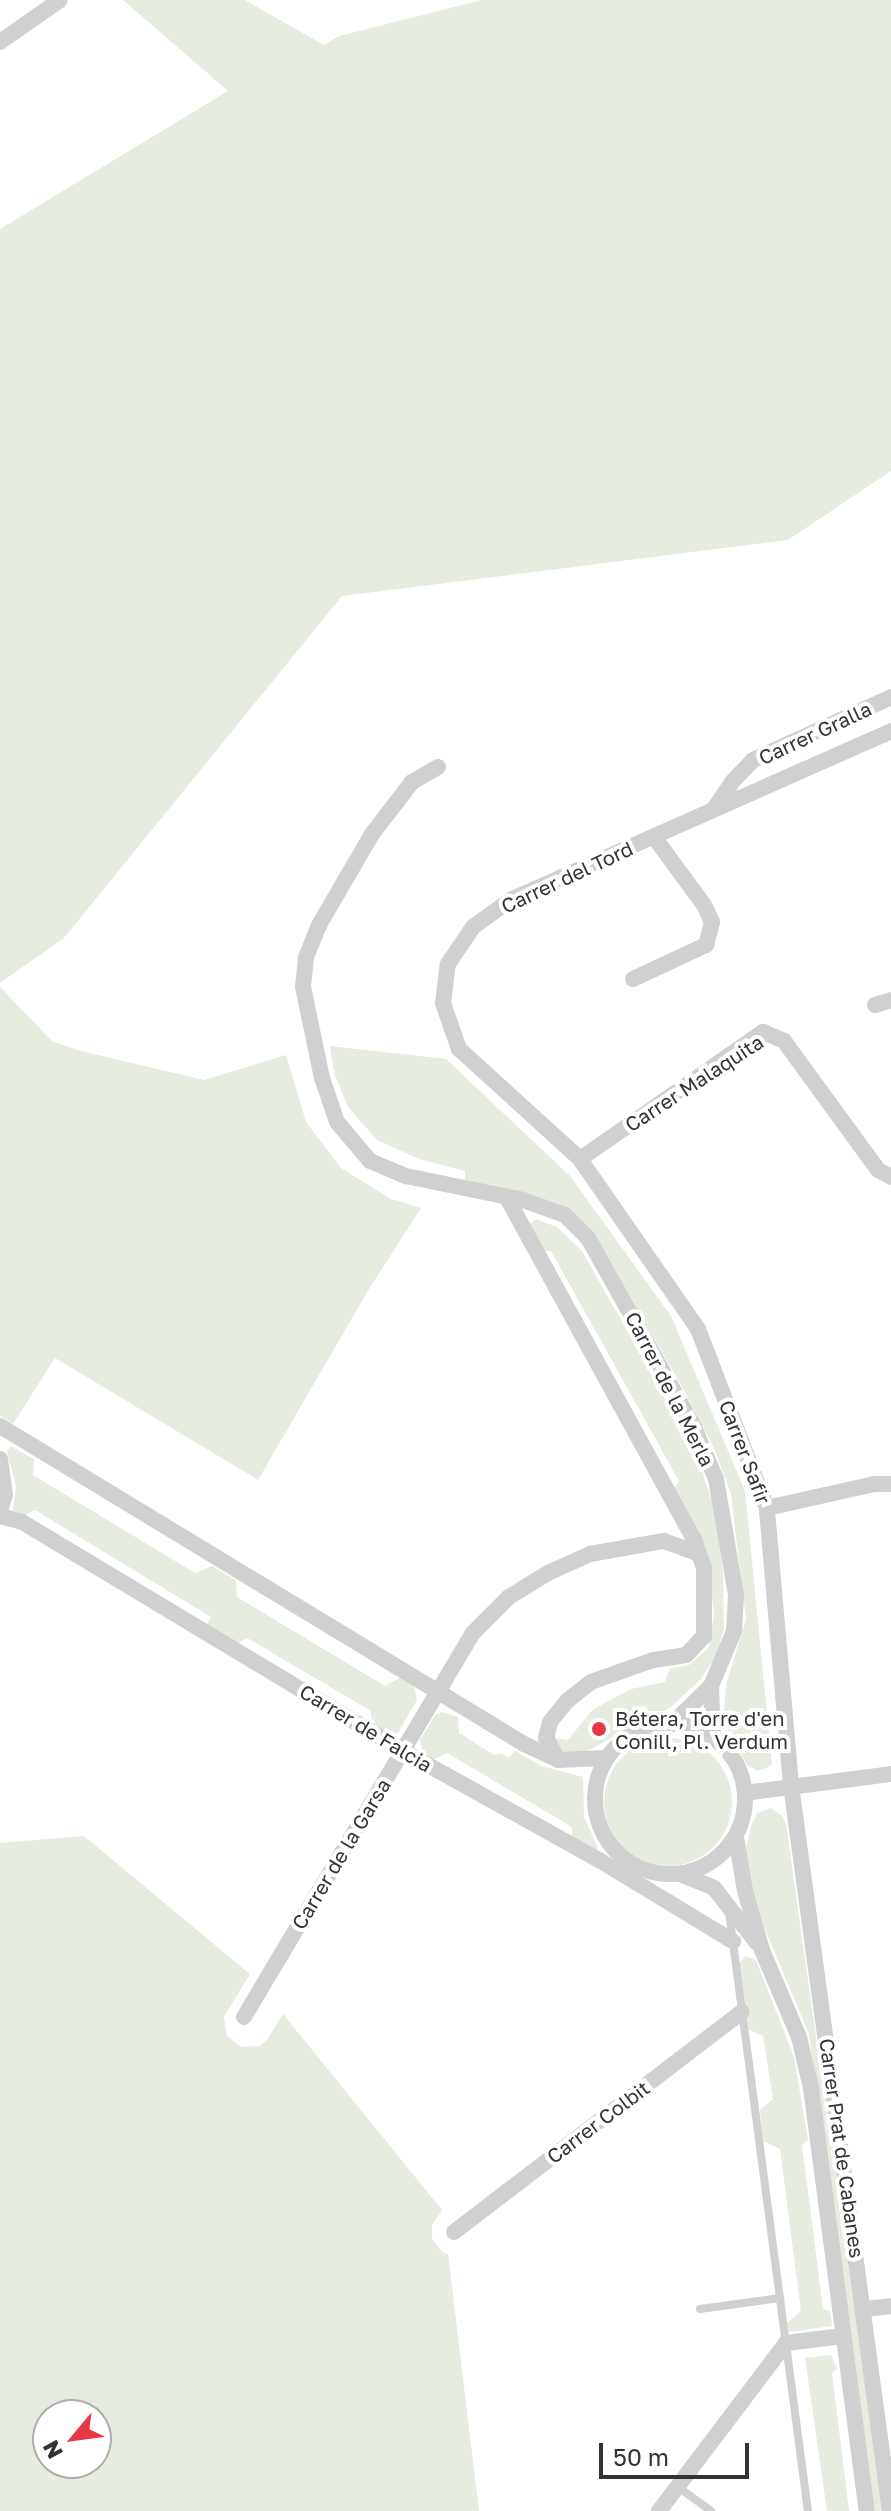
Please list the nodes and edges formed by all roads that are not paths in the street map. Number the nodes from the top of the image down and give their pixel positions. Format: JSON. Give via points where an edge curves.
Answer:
{"nodes":[{"id":1,"x":60,"y":0,"type":"edge"},
{"id":2,"x":0,"y":42,"type":"edge"},
{"id":3,"x":891,"y":697,"type":"edge"},
{"id":4,"x":891,"y":731,"type":"edge"},
{"id":5,"x":438,"y":767,"type":"dead end"},
{"id":6,"x":713,"y":810,"type":"junction"},
{"id":7,"x":654,"y":837,"type":"junction"},
{"id":8,"x":633,"y":979,"type":"dead end"},
{"id":9,"x":580,"y":1159,"type":"junction"},
{"id":10,"x":891,"y":1177,"type":"edge"},
{"id":11,"x":506,"y":1196,"type":"junction"},
{"id":12,"x":0,"y":1426,"type":"edge"},
{"id":13,"x":0,"y":1459,"type":"edge"},
{"id":14,"x":891,"y":1484,"type":"edge"},
{"id":15,"x":767,"y":1508,"type":"junction"},
{"id":16,"x":0,"y":1513,"type":"edge"},
{"id":17,"x":699,"y":1554,"type":"junction"},
{"id":18,"x":711,"y":1686,"type":"junction"},
{"id":19,"x":438,"y":1692,"type":"junction"},
{"id":20,"x":673,"y":1723,"type":"junction"},
{"id":21,"x":713,"y":1737,"type":"junction"},
{"id":22,"x":403,"y":1751,"type":"junction"},
{"id":23,"x":606,"y":1758,"type":"junction"},
{"id":24,"x":558,"y":1760,"type":"junction"},
{"id":25,"x":891,"y":1774,"type":"edge"},
{"id":26,"x":791,"y":1785,"type":"junction"},
{"id":27,"x":745,"y":1793,"type":"junction"},
{"id":28,"x":736,"y":1837,"type":"junction"},
{"id":29,"x":680,"y":1874,"type":"junction"},
{"id":30,"x":729,"y":1908,"type":"junction"},
{"id":31,"x":733,"y":1941,"type":"junction"},
{"id":32,"x":762,"y":1950,"type":"junction"},
{"id":33,"x":742,"y":2012,"type":"junction"},
{"id":34,"x":244,"y":2017,"type":"dead end"},
{"id":35,"x":454,"y":2232,"type":"dead end"},
{"id":36,"x":780,"y":2298,"type":"junction"},
{"id":37,"x":891,"y":2306,"type":"edge"},
{"id":38,"x":700,"y":2309,"type":"dead end"},
{"id":39,"x":864,"y":2309,"type":"junction"},
{"id":40,"x":844,"y":2336,"type":"junction"},
{"id":41,"x":786,"y":2343,"type":"junction"},
{"id":42,"x":678,"y":2487,"type":"junction"},
{"id":43,"x":659,"y":2511,"type":"edge"},
{"id":44,"x":711,"y":2511,"type":"edge"},
{"id":45,"x":808,"y":2511,"type":"edge"},
{"id":46,"x":867,"y":2511,"type":"edge"},
{"id":47,"x":890,"y":2511,"type":"edge"}],
"edges":[{"from":1,"to":2,"type":"street"},
{"from":3,"to":6,"type":"street","name":"Carrer Gralla","via":[[753,760]]},
{"from":4,"to":6,"type":"street","name":"Carrer del Tord"},
{"from":5,"to":11,"type":"street","name":"Carrer de la Merla","via":[[412,782],[372,834],[319,925],[306,958],[303,987],[337,1122],[370,1161],[406,1176]]},
{"from":6,"to":7,"type":"street","name":"Carrer del Tord"},
{"from":7,"to":8,"type":"street","via":[[712,922],[706,945]]},
{"from":7,"to":9,"type":"street","name":"Carrer del Tord","via":[[510,900],[473,927],[448,964],[443,1003],[459,1049]]},
{"from":9,"to":10,"type":"street","name":"Carrer Malaquita","via":[[763,1032],[784,1041],[878,1170]]},
{"from":9,"to":15,"type":"street","name":"Carrer Safir","via":[[698,1329]]},
{"from":11,"to":17,"type":"street"},
{"from":11,"to":18,"type":"street","name":"Carrer de la Merla","via":[[565,1215],[588,1238],[694,1427],[716,1479],[736,1595],[734,1631]]},
{"from":12,"to":19,"type":"street"},
{"from":13,"to":16,"type":"street","via":[[5,1494]]},
{"from":14,"to":15,"type":"street"},
{"from":15,"to":26,"type":"street","name":"Carrer Safir"},
{"from":16,"to":22,"type":"street","name":"Carrer de Falcia"},
{"from":17,"to":19,"type":"street","name":"Carrer de la Garsa","via":[[664,1541],[638,1543],[590,1554],[548,1573],[509,1597],[472,1634]]},
{"from":17,"to":24,"type":"street","via":[[704,1568],[704,1636],[686,1655],[653,1660],[591,1682],[567,1701],[550,1722],[546,1738]]},
{"from":18,"to":20,"type":"street","name":"Carrer de la Merla"},
{"from":18,"to":21,"type":"street","name":"Carrer de la Merla"},
{"from":19,"to":22,"type":"street","name":"Carrer de la Garsa"},
{"from":19,"to":24,"type":"street"},
{"from":20,"to":21,"type":"street"},
{"from":20,"to":23,"type":"street","via":[[634,1732]]},
{"from":21,"to":27,"type":"street","via":[[735,1762]]},
{"from":22,"to":31,"type":"street","name":"Carrer de Falcia"},
{"from":22,"to":34,"type":"street","name":"Carrer de la Garsa"},
{"from":23,"to":24,"type":"street"},
{"from":23,"to":29,"type":"street","via":[[596,1780],[594,1805],[600,1829],[632,1865]]},
{"from":25,"to":26,"type":"street"},
{"from":26,"to":27,"type":"street"},
{"from":26,"to":39,"type":"street","name":"Carrer Prat de Cabanes"},
{"from":27,"to":28,"type":"street"},
{"from":28,"to":29,"type":"street","via":[[702,1868]]},
{"from":28,"to":32,"type":"street"},
{"from":29,"to":30,"type":"street","via":[[714,1888]]},
{"from":30,"to":31,"type":"lane"},
{"from":30,"to":32,"type":"street"},
{"from":31,"to":33,"type":"lane"},
{"from":32,"to":40,"type":"street","via":[[799,2037],[811,2088]]},
{"from":33,"to":35,"type":"street","name":"Carrer Colbit"},
{"from":33,"to":36,"type":"lane"},
{"from":36,"to":38,"type":"lane"},
{"from":36,"to":41,"type":"lane"},
{"from":37,"to":39,"type":"street"},
{"from":39,"to":47,"type":"street","name":"Carrer Prat de Cabanes"},
{"from":40,"to":41,"type":"street"},
{"from":40,"to":46,"type":"street"},
{"from":41,"to":42,"type":"street"},
{"from":41,"to":45,"type":"lane"},
{"from":42,"to":43,"type":"street"},
{"from":42,"to":44,"type":"lane"}]}
